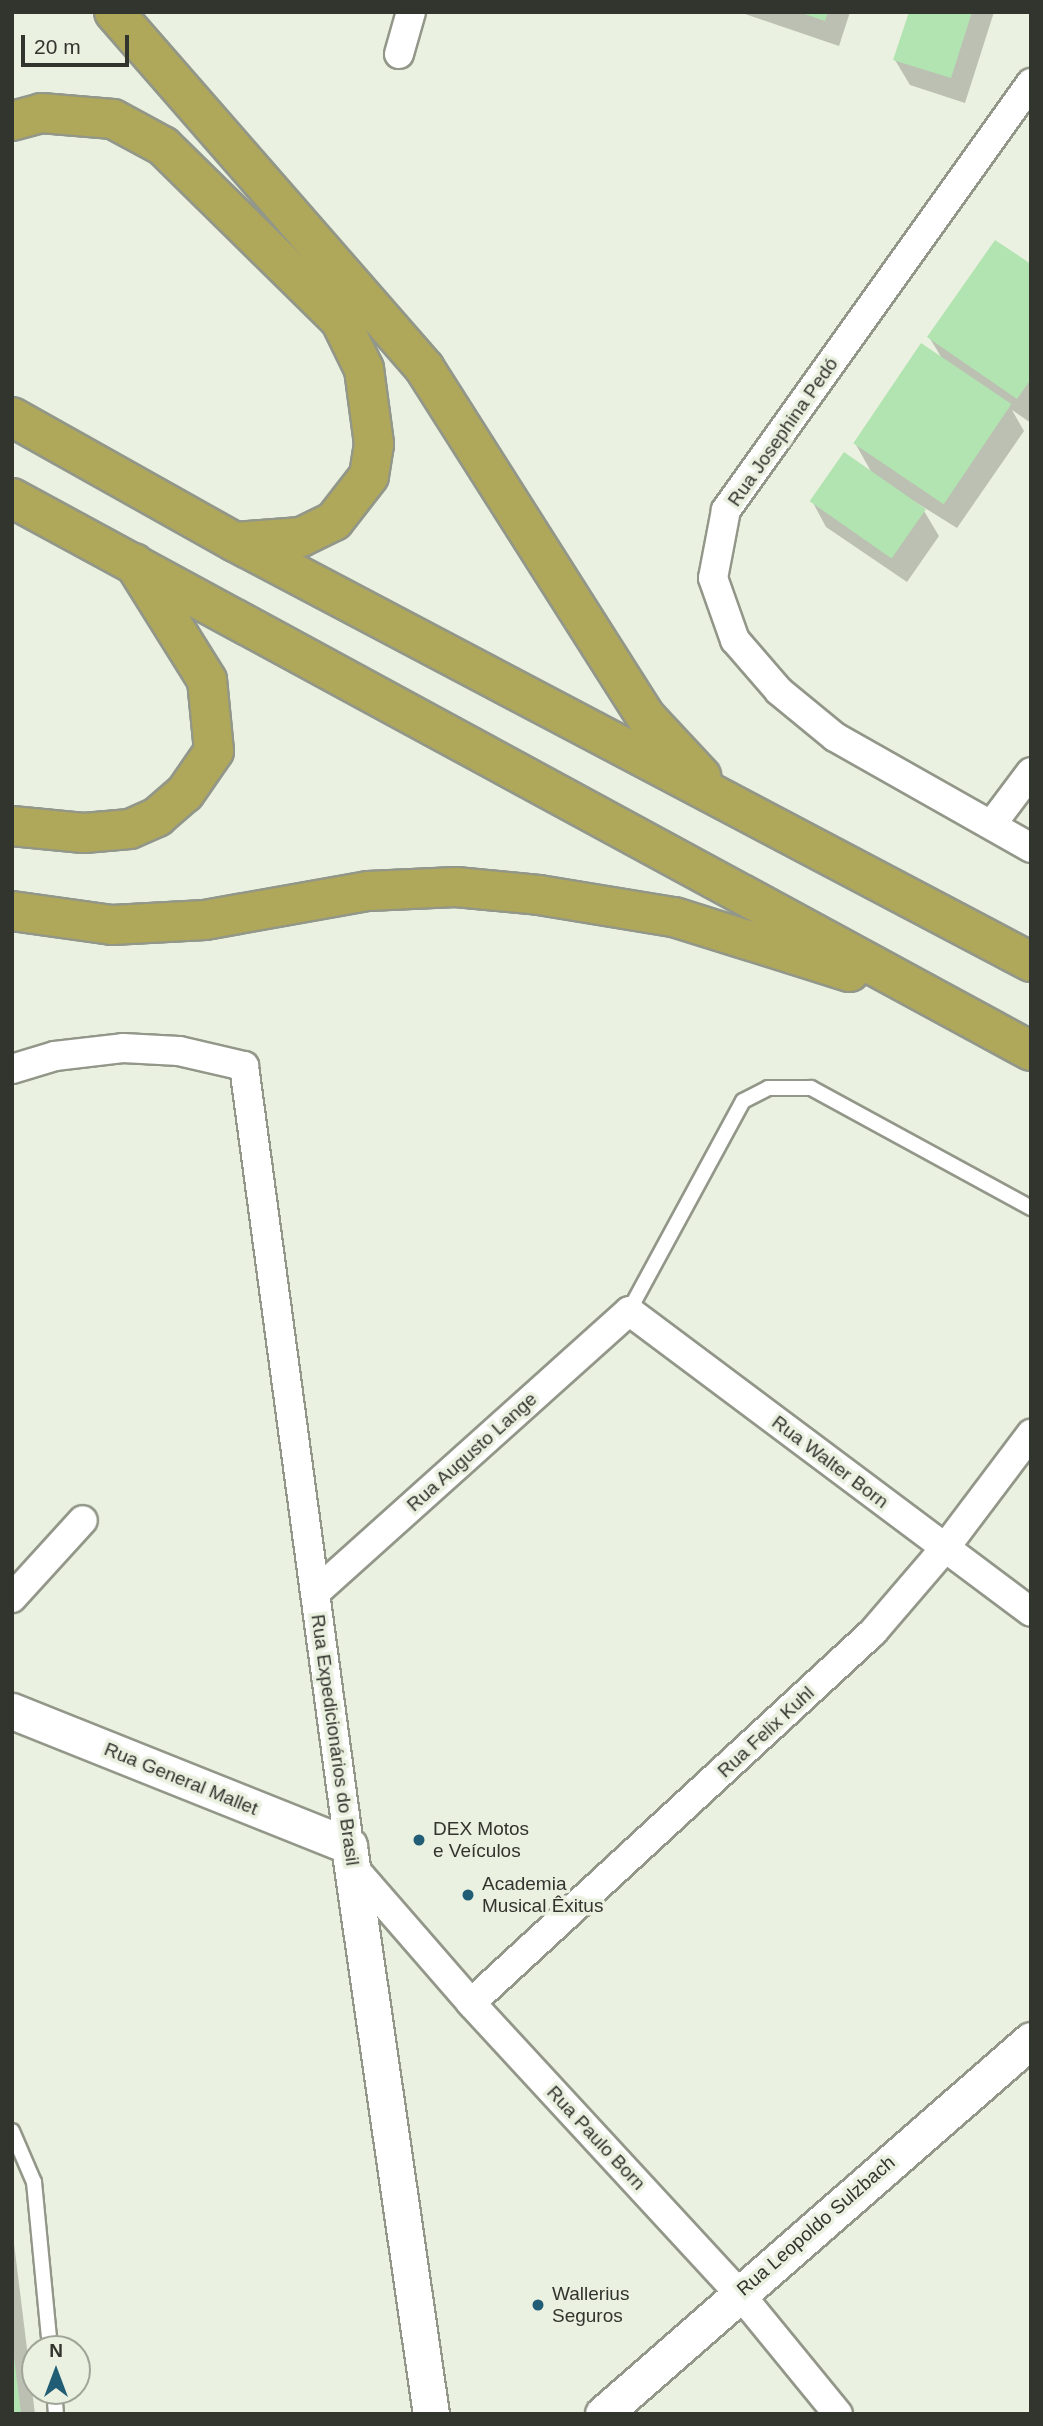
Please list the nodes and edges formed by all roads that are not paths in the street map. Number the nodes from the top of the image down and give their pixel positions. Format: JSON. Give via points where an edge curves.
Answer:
{"nodes":[{"id":1,"x":114,"y":12,"type":"edge"},
{"id":2,"x":411,"y":12,"type":"edge"},
{"id":3,"x":399,"y":54,"type":"dead end"},
{"id":4,"x":1031,"y":83,"type":"edge"},
{"id":5,"x":12,"y":121,"type":"edge"},
{"id":6,"x":12,"y":417,"type":"edge"},
{"id":7,"x":12,"y":498,"type":"edge"},
{"id":8,"x":235,"y":542,"type":"junction"},
{"id":9,"x":133,"y":561,"type":"junction"},
{"id":10,"x":1031,"y":772,"type":"edge"},
{"id":11,"x":721,"y":797,"type":"junction"},
{"id":12,"x":992,"y":824,"type":"junction"},
{"id":13,"x":12,"y":826,"type":"edge"},
{"id":14,"x":1031,"y":848,"type":"edge"},
{"id":15,"x":12,"y":911,"type":"edge"},
{"id":16,"x":1031,"y":962,"type":"edge"},
{"id":17,"x":929,"y":997,"type":"junction"},
{"id":18,"x":1031,"y":1051,"type":"edge"},
{"id":19,"x":12,"y":1069,"type":"edge"},
{"id":20,"x":1031,"y":1208,"type":"edge"},
{"id":21,"x":629,"y":1311,"type":"junction"},
{"id":22,"x":1031,"y":1434,"type":"edge"},
{"id":23,"x":83,"y":1520,"type":"dead end"},
{"id":24,"x":945,"y":1548,"type":"junction"},
{"id":25,"x":315,"y":1593,"type":"junction"},
{"id":26,"x":12,"y":1598,"type":"edge"},
{"id":27,"x":1031,"y":1612,"type":"edge"},
{"id":28,"x":12,"y":1711,"type":"edge"},
{"id":29,"x":350,"y":1856,"type":"junction"},
{"id":30,"x":471,"y":2003,"type":"junction"},
{"id":31,"x":1031,"y":2040,"type":"edge"},
{"id":32,"x":12,"y":2131,"type":"edge"},
{"id":33,"x":739,"y":2293,"type":"junction"},
{"id":34,"x":49,"y":2335,"type":"edge"},
{"id":35,"x":431,"y":2414,"type":"edge"},
{"id":36,"x":603,"y":2414,"type":"edge"},
{"id":37,"x":838,"y":2414,"type":"edge"}],
"edges":[{"from":1,"to":11,"type":"highway","via":[[425,369],[646,717]]},
{"from":2,"to":3,"type":"street"},
{"from":4,"to":12,"type":"street","name":"Rua Josephina Pedó","via":[[726,510],[713,578],[735,640],[779,691],[835,737]]},
{"from":5,"to":8,"type":"highway","via":[[41,113],[102,118],[163,146],[340,320],[364,369],[374,444],[369,476],[334,522],[301,537]]},
{"from":6,"to":8,"type":"highway"},
{"from":7,"to":9,"type":"highway"},
{"from":8,"to":11,"type":"highway"},
{"from":9,"to":13,"type":"highway","via":[[207,680],[214,751],[185,793],[157,817],[130,828],[84,833]]},
{"from":9,"to":17,"type":"highway"},
{"from":10,"to":12,"type":"street"},
{"from":11,"to":16,"type":"highway"},
{"from":12,"to":14,"type":"street","name":"Rua Josephina Pedó"},
{"from":15,"to":17,"type":"highway","via":[[112,925],[205,920],[368,891],[456,887],[674,917]]},
{"from":17,"to":18,"type":"highway"},
{"from":19,"to":25,"type":"street","name":"Rua Expedicionários do Brasil","via":[[55,1055],[123,1048],[178,1051],[244,1066]]},
{"from":20,"to":21,"type":"lane","via":[[811,1088],[768,1088],[743,1101]]},
{"from":21,"to":24,"type":"street","name":"Rua Walter Born"},
{"from":21,"to":25,"type":"street","name":"Rua Augusto Lange"},
{"from":22,"to":24,"type":"street","name":"Rua Felix Kuhl"},
{"from":23,"to":26,"type":"street"},
{"from":24,"to":27,"type":"street","name":"Rua Walter Born"},
{"from":24,"to":30,"type":"street","name":"Rua Felix Kuhl","via":[[853,1651]]},
{"from":25,"to":29,"type":"street","name":"Rua Expedicionários do Brasil"},
{"from":28,"to":29,"type":"street","name":"Rua General Mallet"},
{"from":29,"to":30,"type":"street","name":"Rua Paulo Born"},
{"from":29,"to":35,"type":"street","name":"Rua Expedicionários do Brasil"},
{"from":30,"to":33,"type":"street","name":"Rua Paulo Born"},
{"from":31,"to":33,"type":"street","name":"Rua Leopoldo Sulzbach"},
{"from":32,"to":34,"type":"lane","via":[[34,2182]]},
{"from":33,"to":36,"type":"street","name":"Rua Leopoldo Sulzbach"},
{"from":33,"to":37,"type":"street","name":"Rua Paulo Born"}]}
